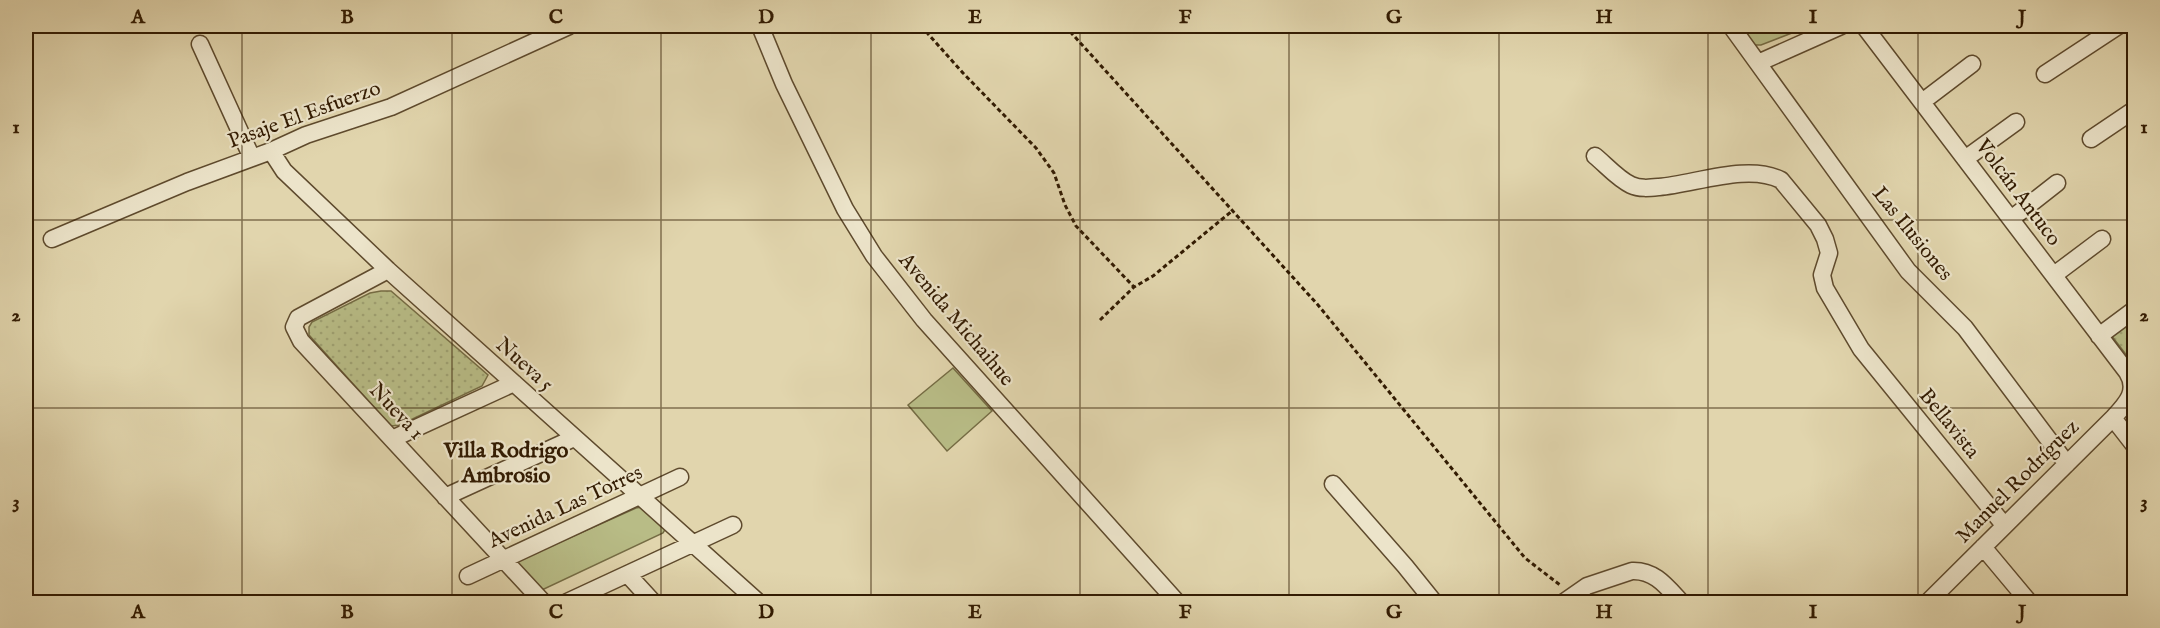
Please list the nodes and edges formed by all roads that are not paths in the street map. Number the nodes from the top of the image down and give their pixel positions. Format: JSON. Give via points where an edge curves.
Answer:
{"nodes":[{"id":1,"x":569,"y":26,"type":"edge"},
{"id":2,"x":760,"y":26,"type":"edge"},
{"id":3,"x":1731,"y":26,"type":"edge"},
{"id":4,"x":1840,"y":26,"type":"edge"},
{"id":5,"x":1864,"y":26,"type":"edge"},
{"id":6,"x":2118,"y":26,"type":"edge"},
{"id":7,"x":200,"y":44,"type":"dead end"},
{"id":8,"x":1758,"y":63,"type":"junction"},
{"id":9,"x":1972,"y":64,"type":"dead end"},
{"id":10,"x":2045,"y":74,"type":"dead end"},
{"id":11,"x":1922,"y":102,"type":"junction"},
{"id":12,"x":2134,"y":110,"type":"edge"},
{"id":13,"x":2016,"y":122,"type":"dead end"},
{"id":14,"x":2091,"y":139,"type":"dead end"},
{"id":15,"x":272,"y":151,"type":"junction"},
{"id":16,"x":1595,"y":156,"type":"dead end"},
{"id":17,"x":252,"y":158,"type":"junction"},
{"id":18,"x":1965,"y":159,"type":"junction"},
{"id":19,"x":2057,"y":183,"type":"dead end"},
{"id":20,"x":2010,"y":219,"type":"junction"},
{"id":21,"x":52,"y":238,"type":"dead end"},
{"id":22,"x":2102,"y":239,"type":"dead end"},
{"id":23,"x":388,"y":270,"type":"junction"},
{"id":24,"x":2054,"y":276,"type":"junction"},
{"id":25,"x":2134,"y":310,"type":"edge"},
{"id":26,"x":2099,"y":336,"type":"junction"},
{"id":27,"x":514,"y":383,"type":"junction"},
{"id":28,"x":2132,"y":389,"type":"joint"},
{"id":29,"x":2113,"y":418,"type":"junction"},
{"id":30,"x":574,"y":438,"type":"junction"},
{"id":31,"x":392,"y":439,"type":"junction"},
{"id":32,"x":2134,"y":445,"type":"edge"},
{"id":33,"x":2067,"y":464,"type":"junction"},
{"id":34,"x":680,"y":477,"type":"dead end"},
{"id":35,"x":1333,"y":483,"type":"dead end"},
{"id":36,"x":446,"y":497,"type":"junction"},
{"id":37,"x":640,"y":497,"type":"junction"},
{"id":38,"x":733,"y":525,"type":"dead end"},
{"id":39,"x":2004,"y":525,"type":"junction"},
{"id":40,"x":692,"y":544,"type":"junction"},
{"id":41,"x":1983,"y":546,"type":"junction"},
{"id":42,"x":503,"y":559,"type":"junction"},
{"id":43,"x":630,"y":573,"type":"junction"},
{"id":44,"x":468,"y":576,"type":"dead end"},
{"id":45,"x":1569,"y":598,"type":"edge"},
{"id":46,"x":543,"y":603,"type":"edge"},
{"id":47,"x":567,"y":603,"type":"edge"},
{"id":48,"x":653,"y":603,"type":"edge"},
{"id":49,"x":758,"y":603,"type":"edge"},
{"id":50,"x":1177,"y":603,"type":"edge"},
{"id":51,"x":1434,"y":603,"type":"edge"},
{"id":52,"x":1681,"y":603,"type":"edge"},
{"id":53,"x":1928,"y":603,"type":"edge"},
{"id":54,"x":2029,"y":603,"type":"edge"}],
"edges":[{"from":1,"to":15,"type":"street","name":"Pasaje El Esfuerzo","via":[[391,107],[306,135]]},
{"from":2,"to":50,"type":"street","name":"Avenida Michaihue","via":[[832,185],[890,278]]},
{"from":3,"to":8,"type":"street","name":"Las Ilusiones"},
{"from":4,"to":8,"type":"street"},
{"from":5,"to":11,"type":"street","name":"Volcán Antuco"},
{"from":6,"to":10,"type":"street"},
{"from":7,"to":17,"type":"street"},
{"from":8,"to":33,"type":"street","name":"Las Ilusiones","via":[[1908,271],[1965,328]]},
{"from":9,"to":11,"type":"street"},
{"from":11,"to":18,"type":"street","name":"Volcán Antuco"},
{"from":12,"to":14,"type":"street"},
{"from":13,"to":18,"type":"street"},
{"from":15,"to":17,"type":"street","name":"Pasaje El Esfuerzo"},
{"from":15,"to":23,"type":"street","name":"Nueva 5","via":[[288,176]]},
{"from":16,"to":39,"type":"street","name":"Bellavista","via":[[1631,185],[1642,189],[1749,172],[1781,180],[1825,239],[1829,253],[1822,275],[1825,288],[1861,349]]},
{"from":17,"to":21,"type":"street","name":"Pasaje El Esfuerzo"},
{"from":18,"to":20,"type":"street","name":"Volcán Antuco"},
{"from":19,"to":20,"type":"street"},
{"from":20,"to":24,"type":"street","name":"Volcán Antuco"},
{"from":22,"to":24,"type":"street"},
{"from":23,"to":27,"type":"street","name":"Nueva 5"},
{"from":23,"to":31,"type":"street","name":"Nueva 1","via":[[298,318],[294,327],[301,341]]},
{"from":24,"to":26,"type":"street","name":"Volcán Antuco"},
{"from":25,"to":26,"type":"street"},
{"from":26,"to":28,"type":"street","name":"Volcán Antuco","via":[[2127,372]]},
{"from":27,"to":30,"type":"street","name":"Nueva 5"},
{"from":27,"to":31,"type":"street"},
{"from":28,"to":29,"type":"street","name":"Manuel Rodríguez","via":[[2129,400]]},
{"from":29,"to":32,"type":"street"},
{"from":29,"to":33,"type":"street","name":"Manuel Rodríguez"},
{"from":30,"to":36,"type":"street"},
{"from":30,"to":37,"type":"street","name":"Nueva 5"},
{"from":31,"to":36,"type":"street","name":"Nueva 1"},
{"from":33,"to":39,"type":"street","name":"Manuel Rodríguez"},
{"from":34,"to":37,"type":"street","name":"Avenida Las Torres"},
{"from":35,"to":51,"type":"street"},
{"from":36,"to":42,"type":"street","name":"Nueva 1"},
{"from":37,"to":40,"type":"street","name":"Nueva 5"},
{"from":37,"to":42,"type":"street","name":"Avenida Las Torres"},
{"from":38,"to":40,"type":"street"},
{"from":39,"to":41,"type":"street","name":"Manuel Rodríguez"},
{"from":40,"to":43,"type":"street"},
{"from":40,"to":49,"type":"street","name":"Nueva 5"},
{"from":41,"to":53,"type":"street","name":"Manuel Rodríguez"},
{"from":41,"to":54,"type":"street"},
{"from":42,"to":44,"type":"street","name":"Avenida Las Torres"},
{"from":42,"to":46,"type":"street","name":"Nueva 1"},
{"from":43,"to":47,"type":"street"},
{"from":43,"to":48,"type":"street"},
{"from":45,"to":52,"type":"street","via":[[1599,582],[1640,571],[1658,578]]}]}
